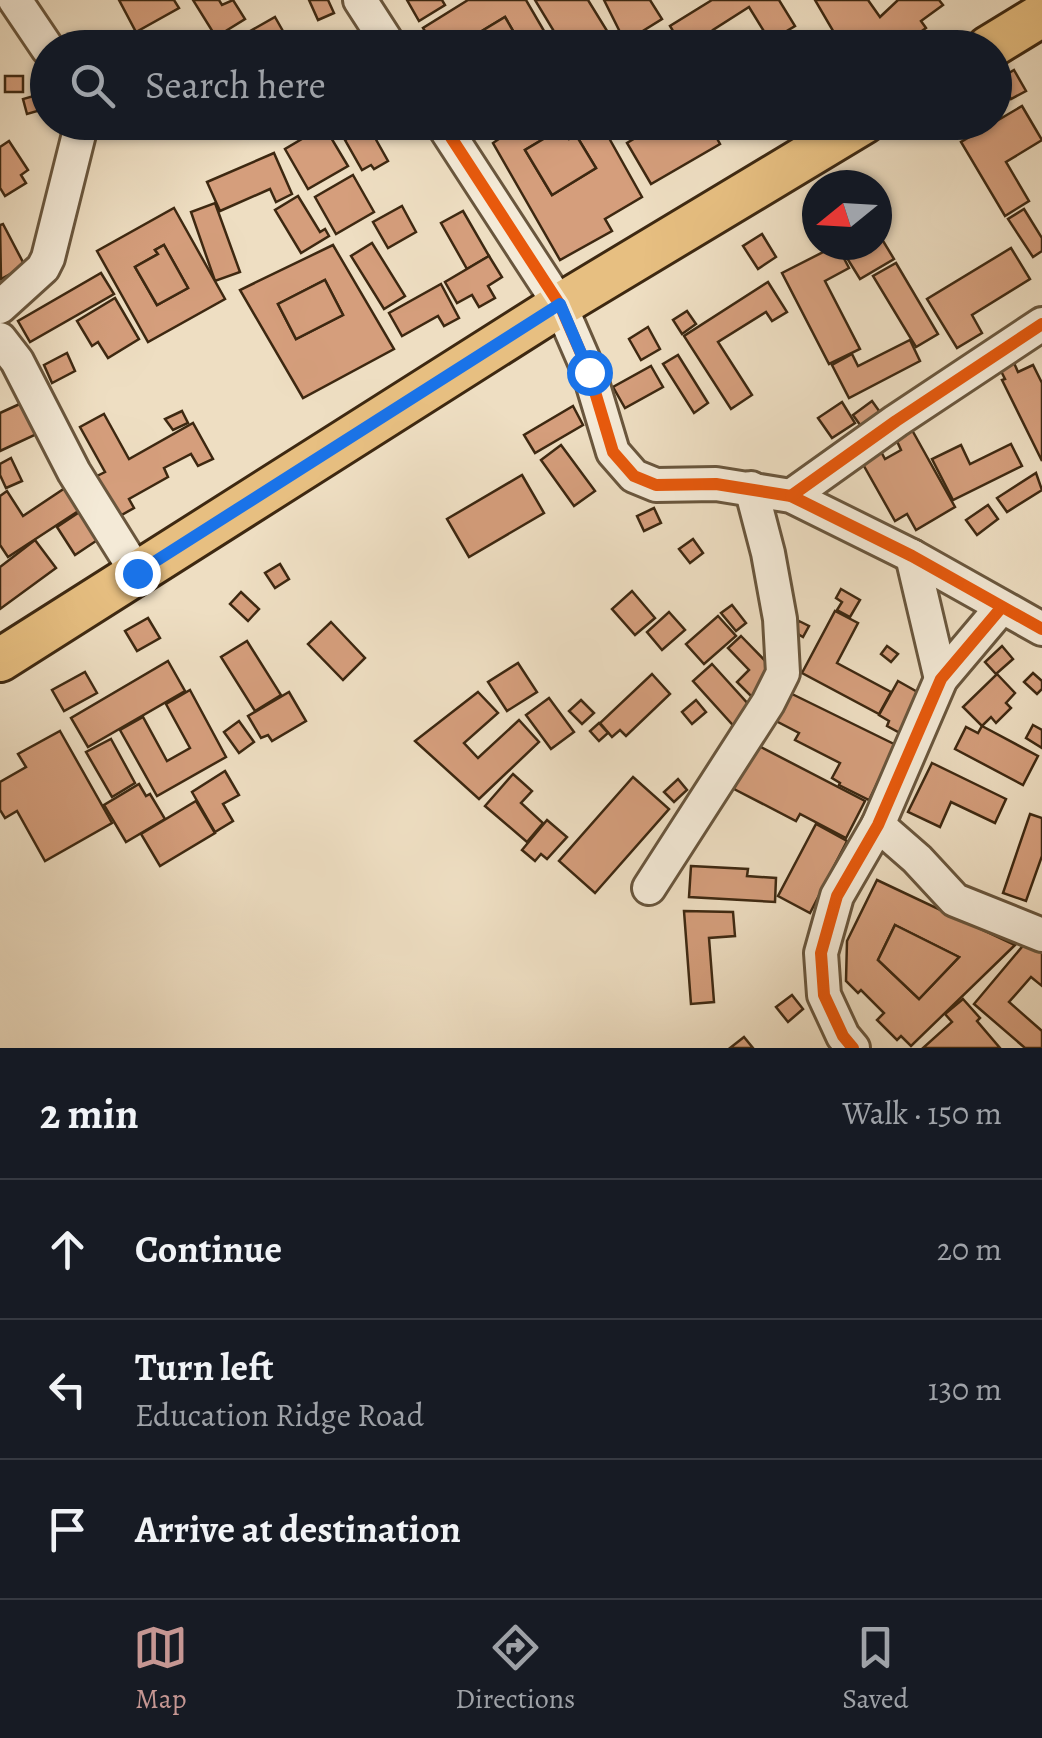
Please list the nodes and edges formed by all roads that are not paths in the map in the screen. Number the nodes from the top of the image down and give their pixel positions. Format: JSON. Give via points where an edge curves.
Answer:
{"nodes":[{"id":1,"x":15,"y":0,"type":"edge"},
{"id":2,"x":360,"y":0,"type":"edge"},
{"id":3,"x":1042,"y":15,"type":"edge"},
{"id":4,"x":35,"y":30,"type":"edge"},
{"id":5,"x":380,"y":30,"type":"edge"},
{"id":6,"x":1012,"y":33,"type":"edge"},
{"id":7,"x":78,"y":140,"type":"edge"},
{"id":8,"x":453,"y":140,"type":"edge"},
{"id":9,"x":834,"y":140,"type":"edge"},
{"id":10,"x":560,"y":304,"type":"junction"},
{"id":11,"x":0,"y":307,"type":"edge"},
{"id":12,"x":1042,"y":324,"type":"edge"},
{"id":13,"x":0,"y":339,"type":"edge"},
{"id":14,"x":751,"y":488,"type":"junction"},
{"id":15,"x":791,"y":496,"type":"junction"},
{"id":16,"x":912,"y":556,"type":"junction"},
{"id":17,"x":137,"y":573,"type":"junction"},
{"id":18,"x":1001,"y":608,"type":"junction"},
{"id":19,"x":1042,"y":628,"type":"edge"},
{"id":20,"x":0,"y":660,"type":"edge"},
{"id":21,"x":941,"y":679,"type":"junction"},
{"id":22,"x":878,"y":825,"type":"junction"},
{"id":23,"x":649,"y":888,"type":"dead end"},
{"id":24,"x":1042,"y":935,"type":"edge"},
{"id":25,"x":853,"y":1048,"type":"edge"}],
"edges":[{"from":1,"to":4,"type":"street"},
{"from":2,"to":5,"type":"street"},
{"from":3,"to":6,"type":"main road"},
{"from":7,"to":11,"type":"street","via":[[48,258]]},
{"from":8,"to":10,"type":"street"},
{"from":9,"to":10,"type":"main road"},
{"from":10,"to":14,"type":"street","via":[[613,452],[634,476],[656,485]]},
{"from":10,"to":17,"type":"main road"},
{"from":12,"to":15,"type":"street"},
{"from":13,"to":17,"type":"street"},
{"from":14,"to":15,"type":"street"},
{"from":14,"to":23,"type":"street","via":[[780,619],[783,672]]},
{"from":15,"to":16,"type":"street"},
{"from":16,"to":18,"type":"street"},
{"from":16,"to":21,"type":"street"},
{"from":17,"to":20,"type":"main road"},
{"from":18,"to":19,"type":"street"},
{"from":18,"to":21,"type":"street"},
{"from":21,"to":22,"type":"street"},
{"from":22,"to":24,"type":"street","via":[[955,900]]},
{"from":22,"to":25,"type":"street","via":[[837,896],[822,952],[824,995]]}]}
